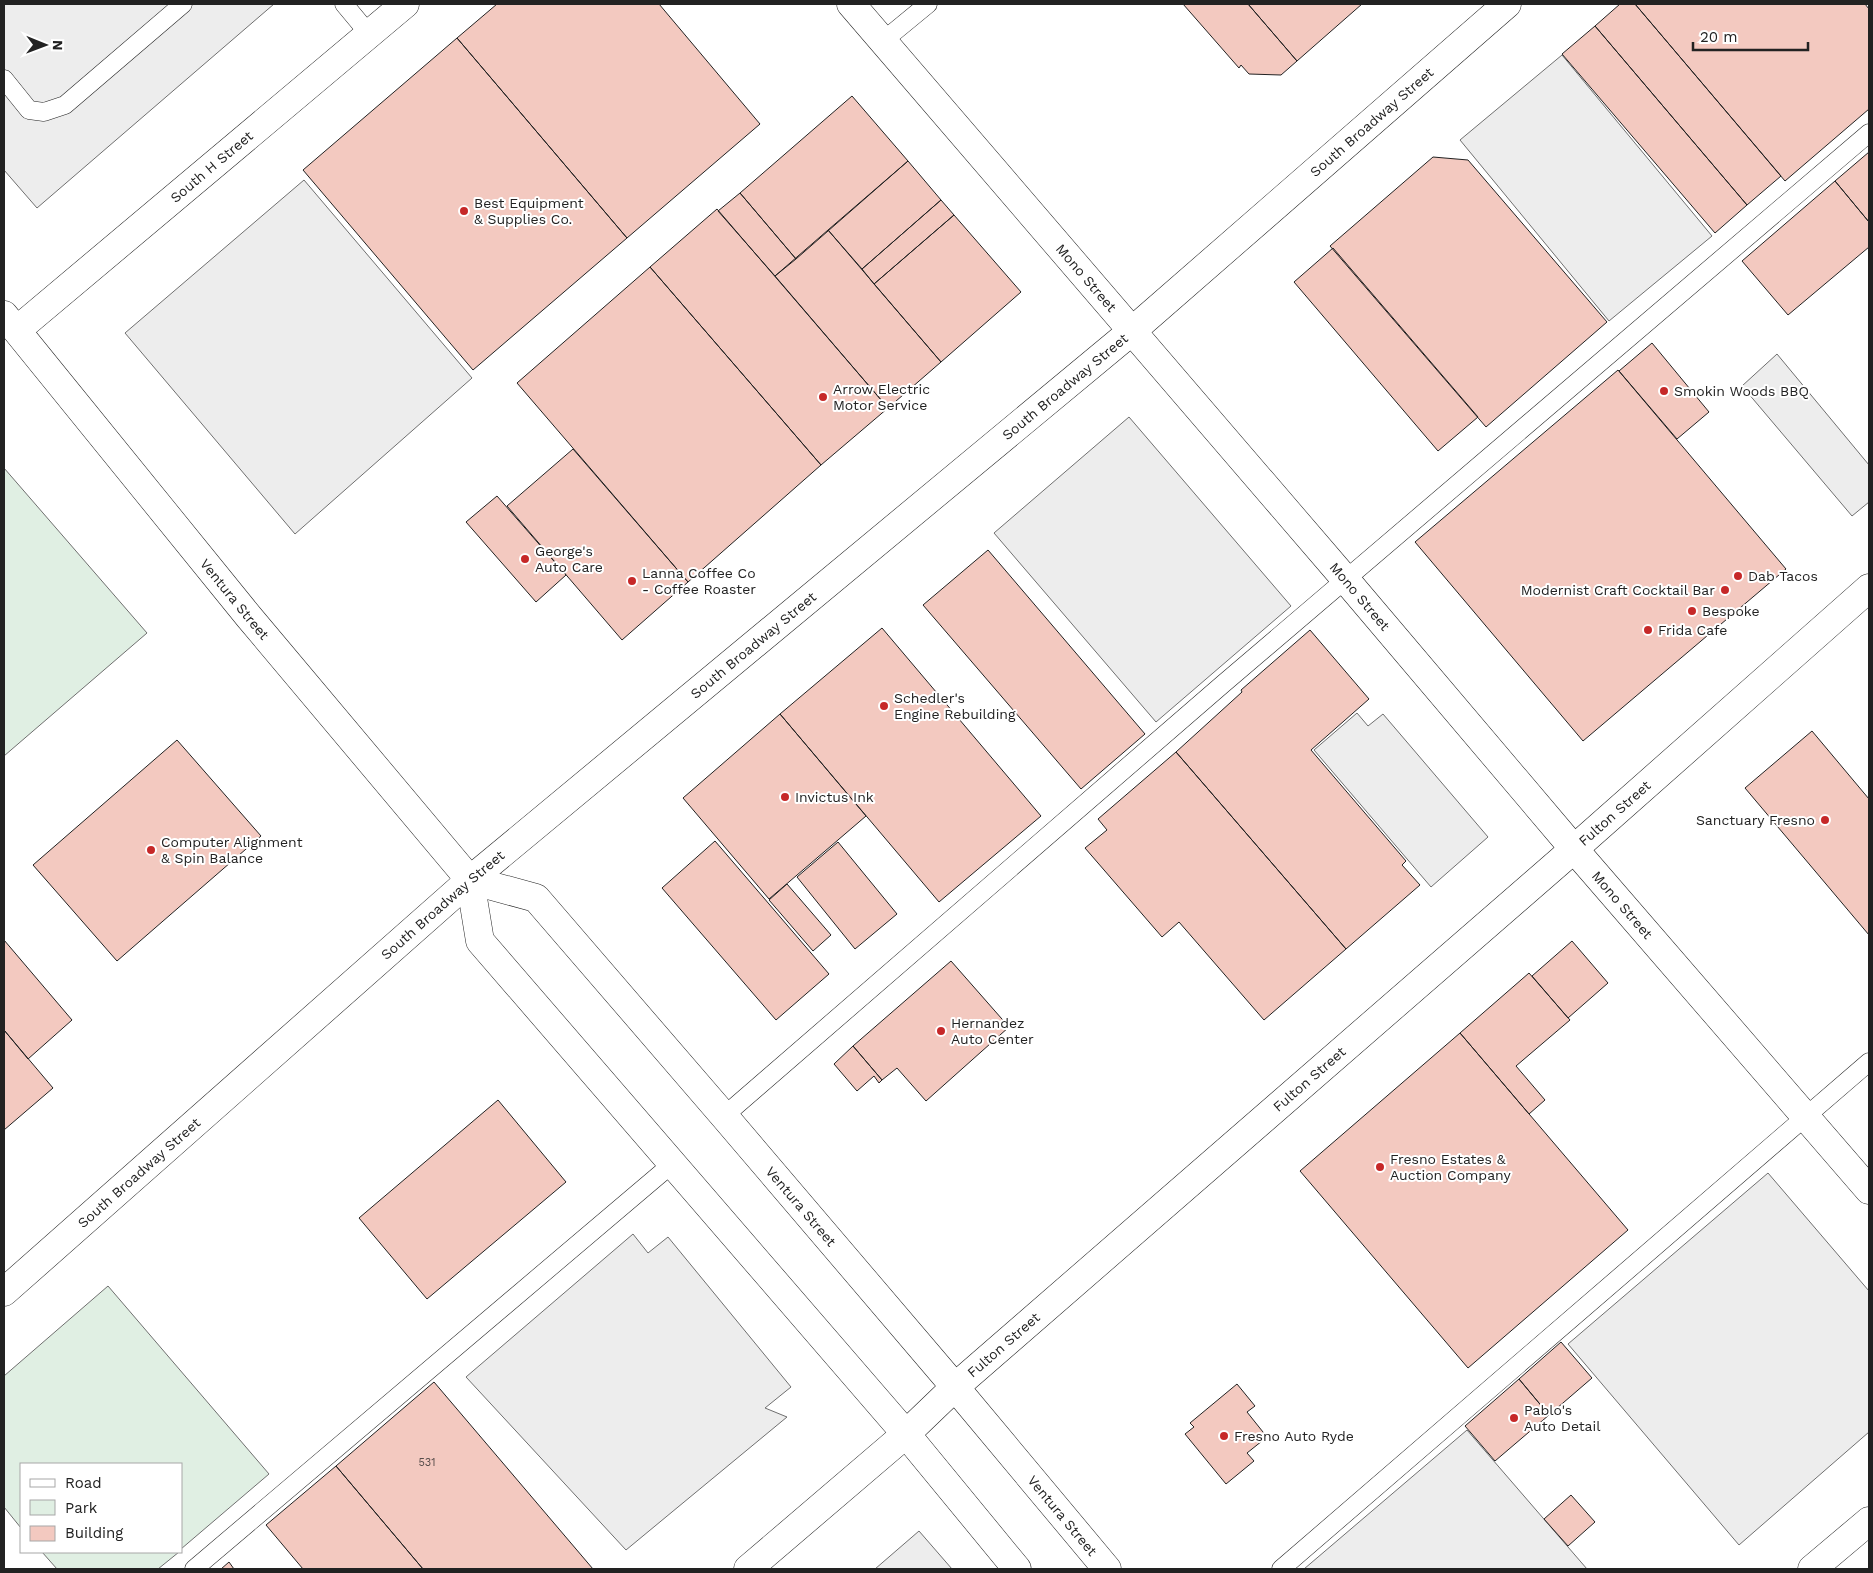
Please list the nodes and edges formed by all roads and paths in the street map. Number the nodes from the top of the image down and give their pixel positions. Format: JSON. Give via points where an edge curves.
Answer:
{"nodes":[{"id":1,"x":183,"y":4,"type":"edge"},
{"id":2,"x":344,"y":4,"type":"edge"},
{"id":3,"x":405,"y":4,"type":"edge"},
{"id":4,"x":851,"y":4,"type":"edge"},
{"id":5,"x":928,"y":4,"type":"edge"},
{"id":6,"x":1507,"y":4,"type":"edge"},
{"id":7,"x":369,"y":34,"type":"junction"},
{"id":8,"x":883,"y":41,"type":"junction"},
{"id":9,"x":4,"y":79,"type":"edge"},
{"id":10,"x":1869,"y":133,"type":"edge"},
{"id":11,"x":10,"y":323,"type":"edge"},
{"id":12,"x":1132,"y":331,"type":"junction"},
{"id":13,"x":1346,"y":580,"type":"junction"},
{"id":14,"x":1869,"y":588,"type":"edge"},
{"id":15,"x":1574,"y":848,"type":"junction"},
{"id":16,"x":470,"y":880,"type":"junction"},
{"id":17,"x":1869,"y":1062,"type":"edge"},
{"id":18,"x":724,"y":1116,"type":"junction"},
{"id":19,"x":1806,"y":1116,"type":"junction"},
{"id":20,"x":672,"y":1164,"type":"junction"},
{"id":21,"x":1869,"y":1190,"type":"edge"},
{"id":22,"x":4,"y":1292,"type":"edge"},
{"id":23,"x":955,"y":1387,"type":"junction"},
{"id":24,"x":906,"y":1434,"type":"junction"},
{"id":25,"x":1869,"y":1521,"type":"edge"},
{"id":26,"x":194,"y":1569,"type":"edge"},
{"id":27,"x":748,"y":1569,"type":"edge"},
{"id":28,"x":1017,"y":1569,"type":"edge"},
{"id":29,"x":1107,"y":1569,"type":"edge"},
{"id":30,"x":1281,"y":1569,"type":"edge"},
{"id":31,"x":1812,"y":1569,"type":"edge"}],
"edges":[{"from":1,"to":9,"type":"lane","via":[[65,105],[44,112],[29,110]]},
{"from":2,"to":7,"type":"lane"},
{"from":3,"to":7,"type":"street","name":"South H Street"},
{"from":4,"to":8,"type":"street","name":"Mono Street"},
{"from":5,"to":8,"type":"lane"},
{"from":6,"to":12,"type":"street","name":"South Broadway Street"},
{"from":7,"to":11,"type":"street","name":"South H Street"},
{"from":8,"to":12,"type":"street","name":"Mono Street"},
{"from":10,"to":13,"type":"lane"},
{"from":11,"to":16,"type":"street","name":"Ventura Street","via":[[248,617]]},
{"from":12,"to":13,"type":"street","name":"Mono Street"},
{"from":12,"to":16,"type":"street","name":"South Broadway Street"},
{"from":13,"to":15,"type":"street","name":"Mono Street"},
{"from":13,"to":18,"type":"lane"},
{"from":14,"to":15,"type":"street","name":"Fulton Street"},
{"from":15,"to":19,"type":"street","name":"Mono Street"},
{"from":15,"to":23,"type":"street","name":"Fulton Street"},
{"from":16,"to":18,"type":"street","name":"Ventura Street","via":[[536,898]]},
{"from":16,"to":20,"type":"street","via":[[480,941]]},
{"from":16,"to":22,"type":"street","name":"South Broadway Street"},
{"from":17,"to":19,"type":"lane"},
{"from":18,"to":23,"type":"street","name":"Ventura Street"},
{"from":19,"to":21,"type":"street","name":"Mono Street"},
{"from":19,"to":30,"type":"lane"},
{"from":20,"to":24,"type":"street"},
{"from":20,"to":26,"type":"lane"},
{"from":23,"to":24,"type":"street","name":"Fulton Street"},
{"from":23,"to":29,"type":"street","name":"Ventura Street"},
{"from":24,"to":27,"type":"street","name":"Fulton Street"},
{"from":24,"to":28,"type":"street"},
{"from":25,"to":31,"type":"street"}]}
